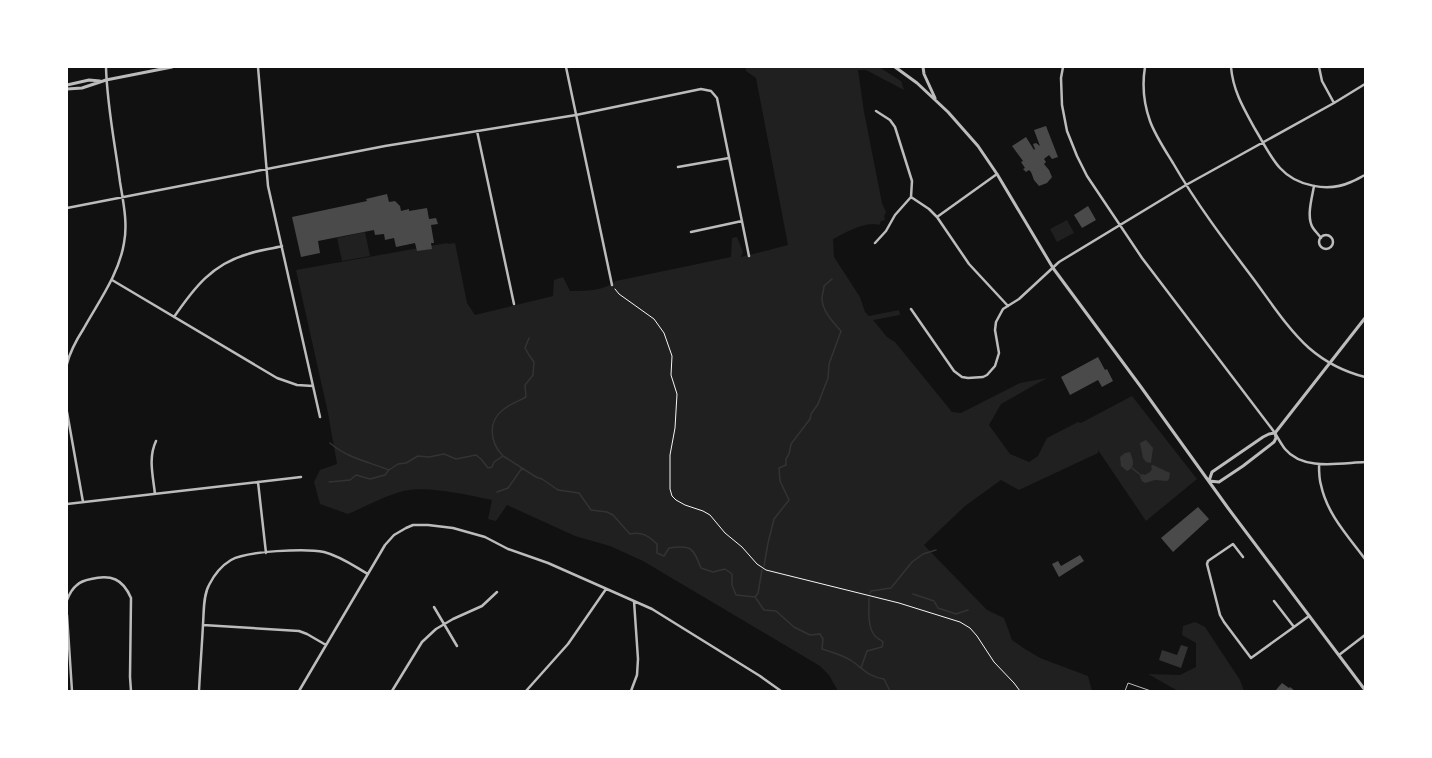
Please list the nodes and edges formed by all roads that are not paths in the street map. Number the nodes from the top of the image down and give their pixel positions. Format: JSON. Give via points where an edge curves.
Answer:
{"nodes":[{"id":1,"x":106,"y":67,"type":"edge"},
{"id":2,"x":172,"y":67,"type":"edge"},
{"id":3,"x":258,"y":67,"type":"edge"},
{"id":4,"x":566,"y":67,"type":"edge"},
{"id":5,"x":895,"y":67,"type":"edge"},
{"id":6,"x":923,"y":67,"type":"edge"},
{"id":7,"x":1062,"y":67,"type":"edge"},
{"id":8,"x":1145,"y":67,"type":"edge"},
{"id":9,"x":1231,"y":67,"type":"edge"},
{"id":10,"x":1319,"y":67,"type":"edge"},
{"id":11,"x":106,"y":80,"type":"junction"},
{"id":12,"x":102,"y":81,"type":"junction"},
{"id":13,"x":1365,"y":84,"type":"edge"},
{"id":14,"x":67,"y":85,"type":"edge"},
{"id":15,"x":67,"y":89,"type":"edge"},
{"id":16,"x":935,"y":100,"type":"junction"},
{"id":17,"x":1334,"y":103,"type":"junction"},
{"id":18,"x":876,"y":111,"type":"dead end"},
{"id":19,"x":576,"y":115,"type":"junction"},
{"id":20,"x":477,"y":131,"type":"junction"},
{"id":21,"x":1263,"y":143,"type":"junction"},
{"id":22,"x":729,"y":158,"type":"junction"},
{"id":23,"x":678,"y":166,"type":"dead end"},
{"id":24,"x":266,"y":169,"type":"junction"},
{"id":25,"x":997,"y":174,"type":"junction"},
{"id":26,"x":1365,"y":175,"type":"edge"},
{"id":27,"x":1186,"y":186,"type":"junction"},
{"id":28,"x":1314,"y":186,"type":"junction"},
{"id":29,"x":122,"y":197,"type":"junction"},
{"id":30,"x":911,"y":197,"type":"junction"},
{"id":31,"x":67,"y":208,"type":"edge"},
{"id":32,"x":937,"y":217,"type":"junction"},
{"id":33,"x":742,"y":222,"type":"junction"},
{"id":34,"x":1119,"y":225,"type":"junction"},
{"id":35,"x":691,"y":232,"type":"dead end"},
{"id":36,"x":1321,"y":238,"type":"junction"},
{"id":37,"x":875,"y":243,"type":"dead end"},
{"id":38,"x":282,"y":246,"type":"junction"},
{"id":39,"x":749,"y":256,"type":"dead end"},
{"id":40,"x":1053,"y":268,"type":"junction"},
{"id":41,"x":112,"y":280,"type":"junction"},
{"id":42,"x":612,"y":285,"type":"road end"},
{"id":43,"x":514,"y":304,"type":"dead end"},
{"id":44,"x":1008,"y":306,"type":"junction"},
{"id":45,"x":911,"y":309,"type":"dead end"},
{"id":46,"x":174,"y":317,"type":"junction"},
{"id":47,"x":1365,"y":318,"type":"edge"},
{"id":48,"x":1330,"y":362,"type":"junction"},
{"id":49,"x":67,"y":364,"type":"edge"},
{"id":50,"x":1365,"y":377,"type":"edge"},
{"id":51,"x":313,"y":386,"type":"junction"},
{"id":52,"x":67,"y":412,"type":"edge"},
{"id":53,"x":320,"y":417,"type":"dead end"},
{"id":54,"x":1275,"y":433,"type":"junction"},
{"id":55,"x":156,"y":441,"type":"dead end"},
{"id":56,"x":1365,"y":462,"type":"edge"},
{"id":57,"x":1319,"y":464,"type":"junction"},
{"id":58,"x":301,"y":477,"type":"dead end"},
{"id":59,"x":1209,"y":481,"type":"junction"},
{"id":60,"x":258,"y":482,"type":"junction"},
{"id":61,"x":155,"y":494,"type":"junction"},
{"id":62,"x":83,"y":502,"type":"junction"},
{"id":63,"x":67,"y":504,"type":"edge"},
{"id":64,"x":1365,"y":550,"type":"edge"},
{"id":65,"x":266,"y":553,"type":"junction"},
{"id":66,"x":1360,"y":553,"type":"junction"},
{"id":67,"x":1243,"y":557,"type":"dead end"},
{"id":68,"x":1365,"y":559,"type":"edge"},
{"id":69,"x":368,"y":574,"type":"junction"},
{"id":70,"x":606,"y":589,"type":"junction"},
{"id":71,"x":498,"y":592,"type":"dead end"},
{"id":72,"x":67,"y":600,"type":"edge"},
{"id":73,"x":634,"y":601,"type":"junction"},
{"id":74,"x":1274,"y":601,"type":"dead end"},
{"id":75,"x":434,"y":607,"type":"dead end"},
{"id":76,"x":67,"y":615,"type":"edge"},
{"id":77,"x":1309,"y":616,"type":"junction"},
{"id":78,"x":444,"y":624,"type":"junction"},
{"id":79,"x":203,"y":625,"type":"junction"},
{"id":80,"x":1294,"y":627,"type":"junction"},
{"id":81,"x":1365,"y":635,"type":"edge"},
{"id":82,"x":326,"y":645,"type":"junction"},
{"id":83,"x":457,"y":646,"type":"dead end"},
{"id":84,"x":1339,"y":655,"type":"junction"},
{"id":85,"x":1142,"y":688,"type":"junction"},
{"id":86,"x":1365,"y":690,"type":"edge"},
{"id":87,"x":72,"y":691,"type":"edge"},
{"id":88,"x":131,"y":691,"type":"edge"},
{"id":89,"x":199,"y":691,"type":"edge"},
{"id":90,"x":299,"y":691,"type":"edge"},
{"id":91,"x":392,"y":691,"type":"edge"},
{"id":92,"x":526,"y":691,"type":"edge"},
{"id":93,"x":631,"y":691,"type":"edge"},
{"id":94,"x":781,"y":691,"type":"edge"},
{"id":95,"x":1125,"y":691,"type":"edge"},
{"id":96,"x":1142,"y":691,"type":"edge"},
{"id":97,"x":1151,"y":691,"type":"edge"}],
"edges":[{"from":1,"to":11,"type":"street"},
{"from":2,"to":11,"type":"street"},
{"from":3,"to":24,"type":"street"},
{"from":4,"to":19,"type":"street"},
{"from":5,"to":16,"type":"street"},
{"from":6,"to":16,"type":"street"},
{"from":7,"to":34,"type":"street","via":[[1062,105],[1067,131],[1087,176]]},
{"from":8,"to":27,"type":"street","via":[[1143,90],[1150,121]]},
{"from":9,"to":21,"type":"street","via":[[1238,98]]},
{"from":10,"to":17,"type":"street","via":[[1322,81]]},
{"from":11,"to":12,"type":"street"},
{"from":11,"to":29,"type":"street"},
{"from":12,"to":14,"type":"street","via":[[90,80]]},
{"from":12,"to":15,"type":"street","via":[[82,88]]},
{"from":13,"to":17,"type":"street"},
{"from":16,"to":25,"type":"street","via":[[978,146]]},
{"from":17,"to":21,"type":"street"},
{"from":18,"to":30,"type":"street","via":[[890,120],[895,127],[912,181]]},
{"from":19,"to":20,"type":"street"},
{"from":19,"to":22,"type":"street","via":[[701,89],[711,91],[717,98]]},
{"from":19,"to":42,"type":"street"},
{"from":20,"to":24,"type":"street"},
{"from":20,"to":43,"type":"street"},
{"from":21,"to":27,"type":"street"},
{"from":21,"to":28,"type":"street","via":[[1284,172],[1298,181]]},
{"from":22,"to":23,"type":"street"},
{"from":22,"to":33,"type":"street"},
{"from":24,"to":29,"type":"street"},
{"from":24,"to":38,"type":"street"},
{"from":25,"to":32,"type":"street"},
{"from":25,"to":40,"type":"street"},
{"from":26,"to":28,"type":"street","via":[[1341,186]]},
{"from":27,"to":34,"type":"street"},
{"from":27,"to":48,"type":"street","via":[[1290,328],[1310,348]]},
{"from":28,"to":36,"type":"street","via":[[1310,221],[1312,228]]},
{"from":29,"to":31,"type":"street"},
{"from":29,"to":41,"type":"street","via":[[124,242]]},
{"from":30,"to":32,"type":"street"},
{"from":30,"to":37,"type":"street"},
{"from":32,"to":44,"type":"street","via":[[969,264]]},
{"from":33,"to":35,"type":"street"},
{"from":33,"to":39,"type":"street"},
{"from":34,"to":40,"type":"street"},
{"from":34,"to":54,"type":"street"},
{"from":36,"to":36,"type":"street","via":[[1322,247],[1331,247],[1331,238]]},
{"from":38,"to":46,"type":"street","via":[[233,259],[219,267],[192,291]]},
{"from":38,"to":51,"type":"street"},
{"from":40,"to":44,"type":"street"},
{"from":40,"to":59,"type":"street"},
{"from":41,"to":46,"type":"street"},
{"from":41,"to":49,"type":"street","via":[[74,345]]},
{"from":44,"to":45,"type":"street","via":[[1003,309],[996,322],[999,352],[995,366],[983,377],[968,378],[954,371]]},
{"from":46,"to":51,"type":"street","via":[[278,378],[297,385]]},
{"from":47,"to":48,"type":"street"},
{"from":48,"to":50,"type":"street"},
{"from":48,"to":54,"type":"street"},
{"from":51,"to":53,"type":"street"},
{"from":52,"to":62,"type":"street"},
{"from":54,"to":57,"type":"street","via":[[1291,454],[1303,461]]},
{"from":54,"to":59,"type":"street","via":[[1263,437],[1212,472]]},
{"from":54,"to":59,"type":"street","via":[[1274,442],[1244,466],[1219,482]]},
{"from":55,"to":61,"type":"street","via":[[151,460]]},
{"from":56,"to":57,"type":"street"},
{"from":57,"to":66,"type":"street","via":[[1320,485],[1327,505]]},
{"from":58,"to":60,"type":"street"},
{"from":59,"to":77,"type":"street"},
{"from":60,"to":61,"type":"street"},
{"from":60,"to":65,"type":"street"},
{"from":61,"to":62,"type":"street"},
{"from":62,"to":63,"type":"street"},
{"from":64,"to":66,"type":"street"},
{"from":65,"to":69,"type":"street","via":[[300,550],[324,552],[341,558]]},
{"from":65,"to":79,"type":"street","via":[[246,554],[231,560],[218,570],[208,586]]},
{"from":66,"to":68,"type":"street"},
{"from":67,"to":80,"type":"street","via":[[1233,544],[1207,564],[1224,622],[1251,658]]},
{"from":69,"to":70,"type":"street","via":[[385,544],[394,535],[413,525],[428,525],[453,528],[485,537],[508,550],[548,563]]},
{"from":69,"to":82,"type":"street"},
{"from":70,"to":73,"type":"street"},
{"from":70,"to":92,"type":"street","via":[[568,644]]},
{"from":71,"to":78,"type":"street","via":[[482,606]]},
{"from":72,"to":88,"type":"street","via":[[76,586],[101,577],[120,581],[127,588],[131,598]]},
{"from":73,"to":93,"type":"street","via":[[638,659],[637,675]]},
{"from":73,"to":94,"type":"street","via":[[672,621]]},
{"from":74,"to":80,"type":"street"},
{"from":75,"to":78,"type":"street"},
{"from":76,"to":87,"type":"street"},
{"from":77,"to":80,"type":"street"},
{"from":77,"to":84,"type":"street"},
{"from":78,"to":83,"type":"street"},
{"from":78,"to":91,"type":"street","via":[[422,642]]},
{"from":79,"to":82,"type":"street","via":[[299,631]]},
{"from":79,"to":89,"type":"street"},
{"from":81,"to":84,"type":"street"},
{"from":82,"to":90,"type":"street"},
{"from":84,"to":86,"type":"street"},
{"from":85,"to":95,"type":"lane","via":[[1128,683]]},
{"from":85,"to":96,"type":"lane"},
{"from":85,"to":97,"type":"lane"}]}
